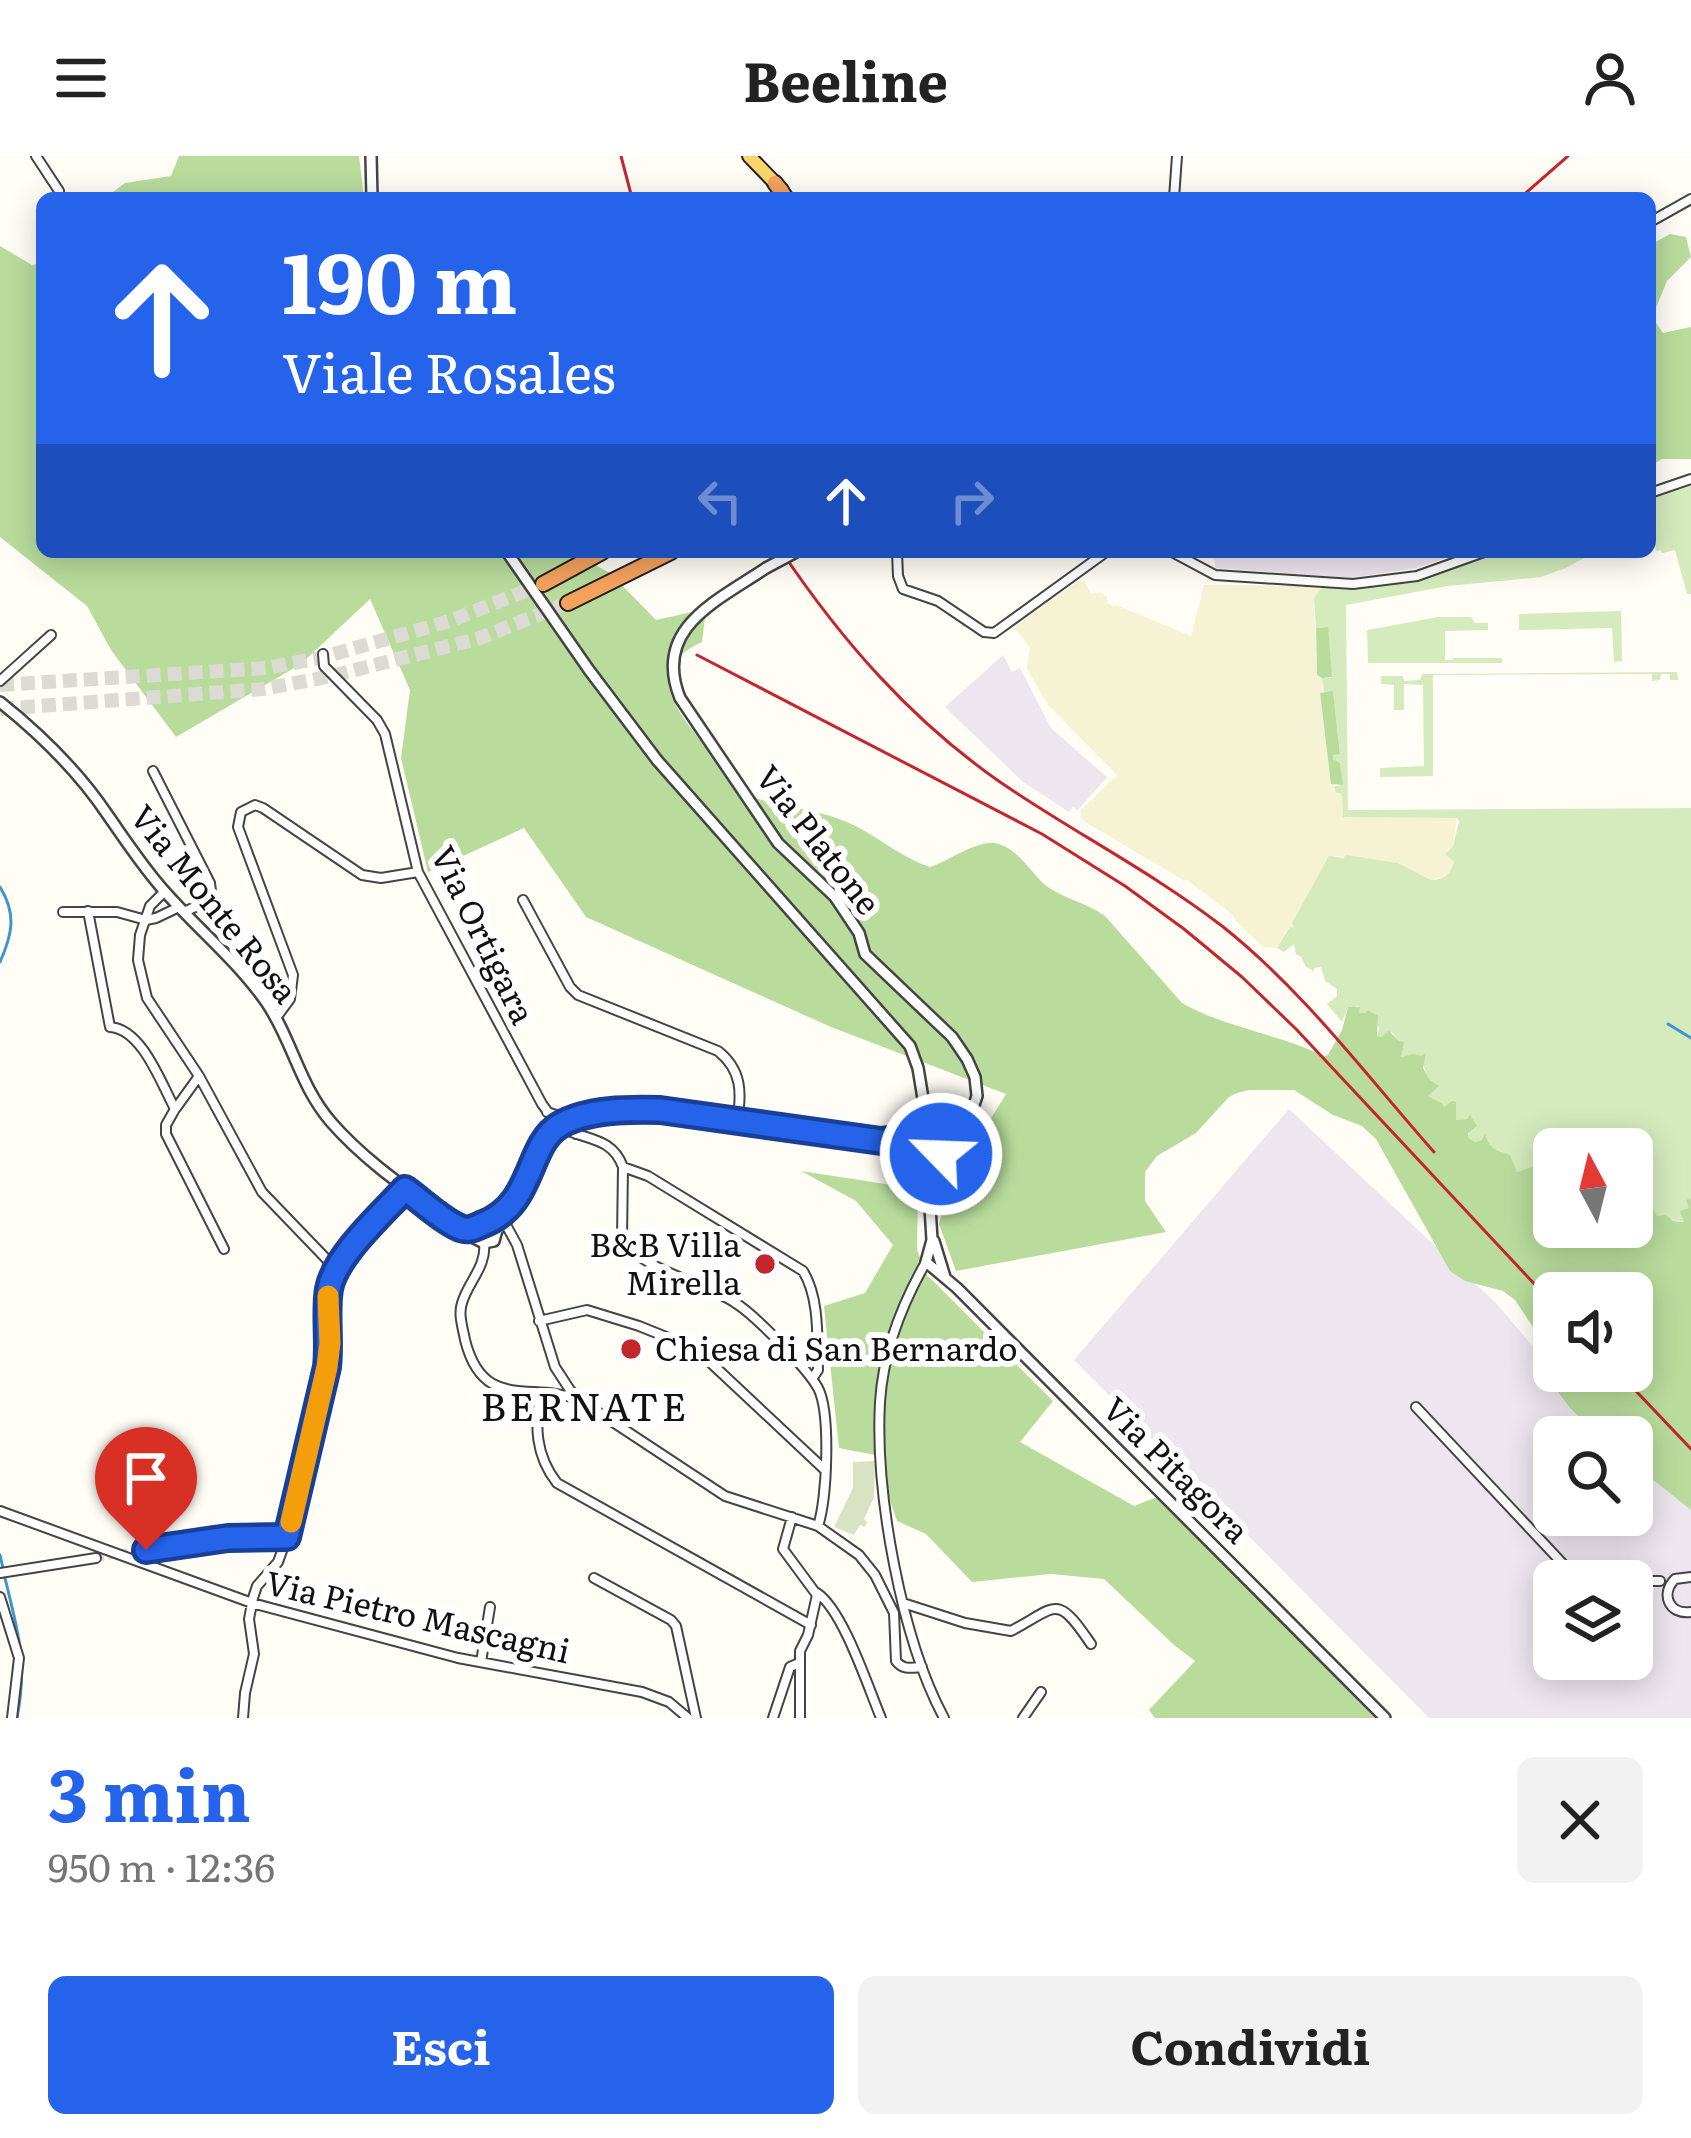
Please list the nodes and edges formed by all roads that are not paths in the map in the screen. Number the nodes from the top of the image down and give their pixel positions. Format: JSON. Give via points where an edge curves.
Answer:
{"nodes":[{"id":1,"x":36,"y":156,"type":"edge"},
{"id":2,"x":371,"y":156,"type":"edge"},
{"id":3,"x":750,"y":156,"type":"edge"},
{"id":4,"x":1177,"y":156,"type":"edge"},
{"id":5,"x":776,"y":183,"type":"joint"},
{"id":6,"x":59,"y":191,"type":"dead end"},
{"id":7,"x":372,"y":192,"type":"edge"},
{"id":8,"x":783,"y":192,"type":"edge"},
{"id":9,"x":1174,"y":192,"type":"edge"},
{"id":10,"x":1691,"y":198,"type":"edge"},
{"id":11,"x":1656,"y":218,"type":"edge"},
{"id":12,"x":1691,"y":479,"type":"edge"},
{"id":13,"x":1656,"y":492,"type":"edge"},
{"id":14,"x":512,"y":558,"type":"edge"},
{"id":15,"x":592,"y":558,"type":"edge"},
{"id":16,"x":659,"y":558,"type":"edge"},
{"id":17,"x":785,"y":558,"type":"edge"},
{"id":18,"x":897,"y":558,"type":"edge"},
{"id":19,"x":1098,"y":558,"type":"edge"},
{"id":20,"x":1183,"y":558,"type":"edge"},
{"id":21,"x":1467,"y":558,"type":"edge"},
{"id":22,"x":543,"y":584,"type":"tunnel mouth"},
{"id":23,"x":568,"y":603,"type":"tunnel mouth"},
{"id":24,"x":51,"y":634,"type":"dead end"},
{"id":25,"x":323,"y":654,"type":"dead end"},
{"id":26,"x":0,"y":681,"type":"edge"},
{"id":27,"x":0,"y":701,"type":"edge"},
{"id":28,"x":153,"y":771,"type":"dead end"},
{"id":29,"x":418,"y":872,"type":"junction"},
{"id":30,"x":164,"y":892,"type":"junction"},
{"id":31,"x":523,"y":900,"type":"dead end"},
{"id":32,"x":182,"y":910,"type":"junction"},
{"id":33,"x":88,"y":911,"type":"junction"},
{"id":34,"x":63,"y":912,"type":"dead end"},
{"id":35,"x":146,"y":920,"type":"junction"},
{"id":36,"x":276,"y":1018,"type":"junction"},
{"id":37,"x":200,"y":1076,"type":"junction"},
{"id":38,"x":176,"y":1109,"type":"junction"},
{"id":39,"x":737,"y":1122,"type":"junction"},
{"id":40,"x":968,"y":1122,"type":"junction"},
{"id":41,"x":567,"y":1127,"type":"junction"},
{"id":42,"x":922,"y":1132,"type":"junction"},
{"id":43,"x":881,"y":1141,"type":"junction"},
{"id":44,"x":940,"y":1154,"type":"junction"},
{"id":45,"x":910,"y":1158,"type":"junction"},
{"id":46,"x":623,"y":1167,"type":"junction"},
{"id":47,"x":405,"y":1189,"type":"junction"},
{"id":48,"x":930,"y":1207,"type":"junction"},
{"id":49,"x":496,"y":1228,"type":"junction"},
{"id":50,"x":932,"y":1228,"type":"junction"},
{"id":51,"x":461,"y":1229,"type":"junction"},
{"id":52,"x":482,"y":1242,"type":"junction"},
{"id":53,"x":224,"y":1249,"type":"dead end"},
{"id":54,"x":926,"y":1262,"type":"junction"},
{"id":55,"x":336,"y":1270,"type":"junction"},
{"id":56,"x":947,"y":1282,"type":"junction"},
{"id":57,"x":539,"y":1321,"type":"junction"},
{"id":58,"x":555,"y":1367,"type":"junction"},
{"id":59,"x":812,"y":1379,"type":"junction"},
{"id":60,"x":540,"y":1393,"type":"junction"},
{"id":61,"x":579,"y":1400,"type":"junction"},
{"id":62,"x":1416,"y":1407,"type":"dead end"},
{"id":63,"x":826,"y":1450,"type":"junction"},
{"id":64,"x":808,"y":1453,"type":"junction"},
{"id":65,"x":825,"y":1470,"type":"junction"},
{"id":66,"x":0,"y":1511,"type":"edge"},
{"id":67,"x":792,"y":1517,"type":"junction"},
{"id":68,"x":818,"y":1526,"type":"junction"},
{"id":69,"x":287,"y":1537,"type":"junction"},
{"id":70,"x":146,"y":1550,"type":"tunnel mouth"},
{"id":71,"x":96,"y":1558,"type":"tunnel mouth"},
{"id":72,"x":1559,"y":1560,"type":"edge"},
{"id":73,"x":0,"y":1574,"type":"edge"},
{"id":74,"x":1691,"y":1576,"type":"edge"},
{"id":75,"x":594,"y":1578,"type":"dead end"},
{"id":76,"x":1675,"y":1579,"type":"junction"},
{"id":77,"x":1653,"y":1582,"type":"edge"},
{"id":78,"x":1660,"y":1582,"type":"junction"},
{"id":79,"x":817,"y":1592,"type":"junction"},
{"id":80,"x":1666,"y":1596,"type":"junction"},
{"id":81,"x":0,"y":1597,"type":"edge"},
{"id":82,"x":252,"y":1603,"type":"junction"},
{"id":83,"x":904,"y":1603,"type":"junction"},
{"id":84,"x":490,"y":1607,"type":"dead end"},
{"id":85,"x":1688,"y":1616,"type":"edge"},
{"id":86,"x":811,"y":1625,"type":"junction"},
{"id":87,"x":1091,"y":1644,"type":"dead end"},
{"id":88,"x":800,"y":1662,"type":"junction"},
{"id":89,"x":481,"y":1663,"type":"junction"},
{"id":90,"x":922,"y":1667,"type":"junction"},
{"id":91,"x":1041,"y":1692,"type":"dead end"},
{"id":92,"x":691,"y":1695,"type":"junction"},
{"id":93,"x":679,"y":1708,"type":"junction"},
{"id":94,"x":12,"y":1718,"type":"edge"},
{"id":95,"x":243,"y":1718,"type":"edge"},
{"id":96,"x":692,"y":1718,"type":"edge"},
{"id":97,"x":772,"y":1718,"type":"edge"},
{"id":98,"x":800,"y":1718,"type":"edge"},
{"id":99,"x":881,"y":1718,"type":"edge"},
{"id":100,"x":944,"y":1718,"type":"edge"},
{"id":101,"x":1023,"y":1718,"type":"edge"},
{"id":102,"x":1384,"y":1718,"type":"edge"}],
"edges":[{"from":1,"to":6,"type":"street"},
{"from":2,"to":7,"type":"street"},
{"from":3,"to":5,"type":"main road"},
{"from":4,"to":9,"type":"street"},
{"from":5,"to":8,"type":"highway"},
{"from":10,"to":11,"type":"street"},
{"from":12,"to":13,"type":"street"},
{"from":14,"to":42,"type":"street","via":[[657,760],[910,1046]]},
{"from":15,"to":22,"type":"highway"},
{"from":16,"to":23,"type":"highway"},
{"from":17,"to":40,"type":"street","name":"Via Platone","bridge":true,"via":[[680,635],[673,680],[778,843],[835,898],[865,954],[967,1059],[977,1096]]},
{"from":18,"to":19,"type":"street","via":[[903,589],[994,633]]},
{"from":20,"to":21,"type":"street","via":[[1215,575],[1352,584],[1417,576]]},
{"from":24,"to":26,"type":"street"},
{"from":25,"to":29,"type":"street","name":"Via Ortigara","via":[[324,666],[385,734]]},
{"from":27,"to":30,"type":"street","name":"Via Monte Rosa","via":[[78,777]]},
{"from":28,"to":32,"type":"street","via":[[210,883],[208,901]]},
{"from":29,"to":36,"type":"street","via":[[362,875],[263,808],[241,812],[238,827],[292,966],[290,999]]},
{"from":29,"to":41,"type":"street","name":"Via Ortigara","via":[[547,1112]]},
{"from":30,"to":32,"type":"street","name":"Via Monte Rosa"},
{"from":30,"to":35,"type":"street"},
{"from":31,"to":39,"type":"street","via":[[578,995],[729,1060],[740,1081]]},
{"from":32,"to":35,"type":"street"},
{"from":32,"to":36,"type":"street","name":"Via Monte Rosa"},
{"from":33,"to":34,"type":"street"},
{"from":33,"to":35,"type":"street"},
{"from":33,"to":38,"type":"street","via":[[110,1027],[136,1038]]},
{"from":35,"to":37,"type":"street","via":[[138,948],[143,989]]},
{"from":36,"to":47,"type":"street","name":"Via Monte Rosa","via":[[320,1108]]},
{"from":37,"to":38,"type":"street"},
{"from":37,"to":55,"type":"street","via":[[262,1192]]},
{"from":38,"to":53,"type":"street","via":[[166,1134]]},
{"from":39,"to":41,"type":"street","via":[[643,1110]]},
{"from":39,"to":43,"type":"street"},
{"from":40,"to":42,"type":"street"},
{"from":40,"to":44,"type":"street"},
{"from":41,"to":46,"type":"street","name":"Via Ortigara","via":[[609,1145]]},
{"from":41,"to":49,"type":"street","via":[[548,1137]]},
{"from":42,"to":43,"type":"street"},
{"from":42,"to":44,"type":"street","via":[[941,1138]]},
{"from":42,"to":45,"type":"street"},
{"from":43,"to":45,"type":"street"},
{"from":44,"to":45,"type":"street","via":[[927,1166]]},
{"from":44,"to":48,"type":"street"},
{"from":45,"to":48,"type":"street"},
{"from":46,"to":59,"type":"street","via":[[627,1246],[737,1304]]},
{"from":46,"to":59,"type":"street","name":"Via Ortigara","via":[[802,1271],[814,1302]]},
{"from":47,"to":51,"type":"street","name":"Via Monte Rosa"},
{"from":47,"to":55,"type":"street"},
{"from":48,"to":50,"type":"street"},
{"from":49,"to":51,"type":"street"},
{"from":49,"to":52,"type":"street","via":[[494,1241]]},
{"from":49,"to":52,"type":"street","via":[[478,1236]]},
{"from":49,"to":57,"type":"street","via":[[518,1245]]},
{"from":50,"to":54,"type":"street"},
{"from":50,"to":56,"type":"street"},
{"from":51,"to":52,"type":"street","name":"Via Monte Rosa"},
{"from":52,"to":60,"type":"street","via":[[485,1257],[460,1307],[472,1360],[493,1384]]},
{"from":54,"to":56,"type":"street","name":"Via Pitagora"},
{"from":54,"to":83,"type":"street","via":[[899,1318],[880,1400],[882,1474]]},
{"from":55,"to":69,"type":"street","via":[[327,1367]]},
{"from":56,"to":102,"type":"street","name":"Via Pitagora"},
{"from":57,"to":58,"type":"street"},
{"from":57,"to":64,"type":"street","via":[[587,1310],[696,1349]]},
{"from":58,"to":60,"type":"street"},
{"from":58,"to":61,"type":"street"},
{"from":59,"to":63,"type":"street","name":"Via Ortigara","via":[[822,1398]]},
{"from":60,"to":61,"type":"street"},
{"from":60,"to":86,"type":"street","via":[[539,1448],[566,1488]]},
{"from":61,"to":67,"type":"street","via":[[724,1496]]},
{"from":62,"to":72,"type":"street"},
{"from":63,"to":64,"type":"street"},
{"from":63,"to":65,"type":"street","name":"Via Ortigara"},
{"from":64,"to":65,"type":"street"},
{"from":65,"to":68,"type":"street","name":"Via Ortigara"},
{"from":66,"to":82,"type":"street","name":"Via Pietro Mascagni"},
{"from":67,"to":68,"type":"street"},
{"from":67,"to":79,"type":"street","via":[[784,1552]]},
{"from":68,"to":90,"type":"street","via":[[875,1575],[894,1613],[896,1660]]},
{"from":69,"to":70,"type":"street"},
{"from":69,"to":82,"type":"street"},
{"from":71,"to":73,"type":"street"},
{"from":74,"to":76,"type":"street"},
{"from":75,"to":92,"type":"street","via":[[676,1626]]},
{"from":76,"to":78,"type":"street"},
{"from":76,"to":80,"type":"street"},
{"from":77,"to":78,"type":"street"},
{"from":78,"to":80,"type":"street"},
{"from":79,"to":86,"type":"street"},
{"from":79,"to":99,"type":"street","via":[[839,1620]]},
{"from":80,"to":85,"type":"street"},
{"from":81,"to":94,"type":"street","via":[[20,1658]]},
{"from":82,"to":89,"type":"street","name":"Via Pietro Mascagni"},
{"from":82,"to":95,"type":"street","via":[[255,1646]]},
{"from":83,"to":87,"type":"street","via":[[1011,1631],[1062,1609]]},
{"from":83,"to":90,"type":"street"},
{"from":84,"to":89,"type":"street"},
{"from":86,"to":88,"type":"street"},
{"from":88,"to":97,"type":"street","via":[[790,1667]]},
{"from":88,"to":98,"type":"street"},
{"from":89,"to":93,"type":"street","name":"Via Pietro Mascagni","via":[[643,1692]]},
{"from":90,"to":100,"type":"street"},
{"from":91,"to":101,"type":"street"},
{"from":92,"to":93,"type":"street"},
{"from":92,"to":96,"type":"street"},
{"from":93,"to":96,"type":"street","name":"Via Pietro Mascagni"}]}
